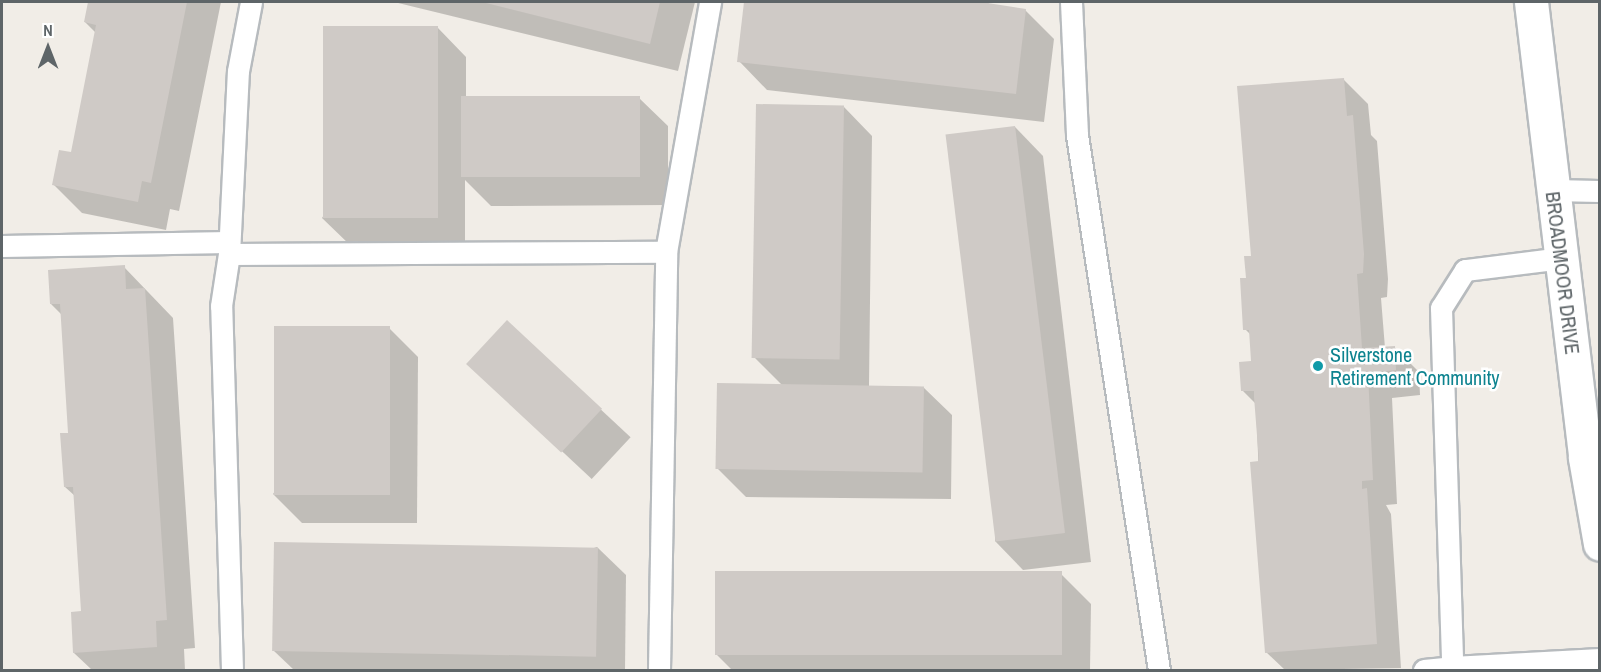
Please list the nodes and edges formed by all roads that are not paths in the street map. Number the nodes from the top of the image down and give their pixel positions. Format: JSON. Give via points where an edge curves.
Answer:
{"nodes":[{"id":1,"x":251,"y":2,"type":"edge"},
{"id":2,"x":710,"y":2,"type":"edge"},
{"id":3,"x":1071,"y":2,"type":"edge"},
{"id":4,"x":1531,"y":2,"type":"edge"},
{"id":5,"x":1552,"y":190,"type":"junction"},
{"id":6,"x":1599,"y":191,"type":"edge"},
{"id":7,"x":2,"y":246,"type":"edge"},
{"id":8,"x":229,"y":248,"type":"junction"},
{"id":9,"x":666,"y":252,"type":"junction"},
{"id":10,"x":1562,"y":258,"type":"junction"},
{"id":11,"x":1599,"y":544,"type":"edge"},
{"id":12,"x":1599,"y":659,"type":"edge"},
{"id":13,"x":1452,"y":669,"type":"edge"},
{"id":14,"x":232,"y":670,"type":"edge"},
{"id":15,"x":659,"y":670,"type":"edge"},
{"id":16,"x":1159,"y":670,"type":"edge"},
{"id":17,"x":1424,"y":670,"type":"edge"}],
"edges":[{"from":1,"to":8,"type":"lane","via":[[238,71]]},
{"from":2,"to":9,"type":"lane"},
{"from":3,"to":16,"type":"lane","via":[[1077,135]]},
{"from":4,"to":5,"type":"street","name":"BROADMOOR DRIVE"},
{"from":5,"to":6,"type":"lane"},
{"from":5,"to":10,"type":"street","name":"BROADMOOR DRIVE"},
{"from":7,"to":8,"type":"lane"},
{"from":8,"to":9,"type":"lane"},
{"from":8,"to":14,"type":"lane","via":[[221,306]]},
{"from":9,"to":15,"type":"lane"},
{"from":10,"to":11,"type":"street","name":"BROADMOOR DRIVE"},
{"from":10,"to":13,"type":"lane","via":[[1465,270],[1441,308]]},
{"from":12,"to":13,"type":"lane"},
{"from":13,"to":17,"type":"lane"}]}
